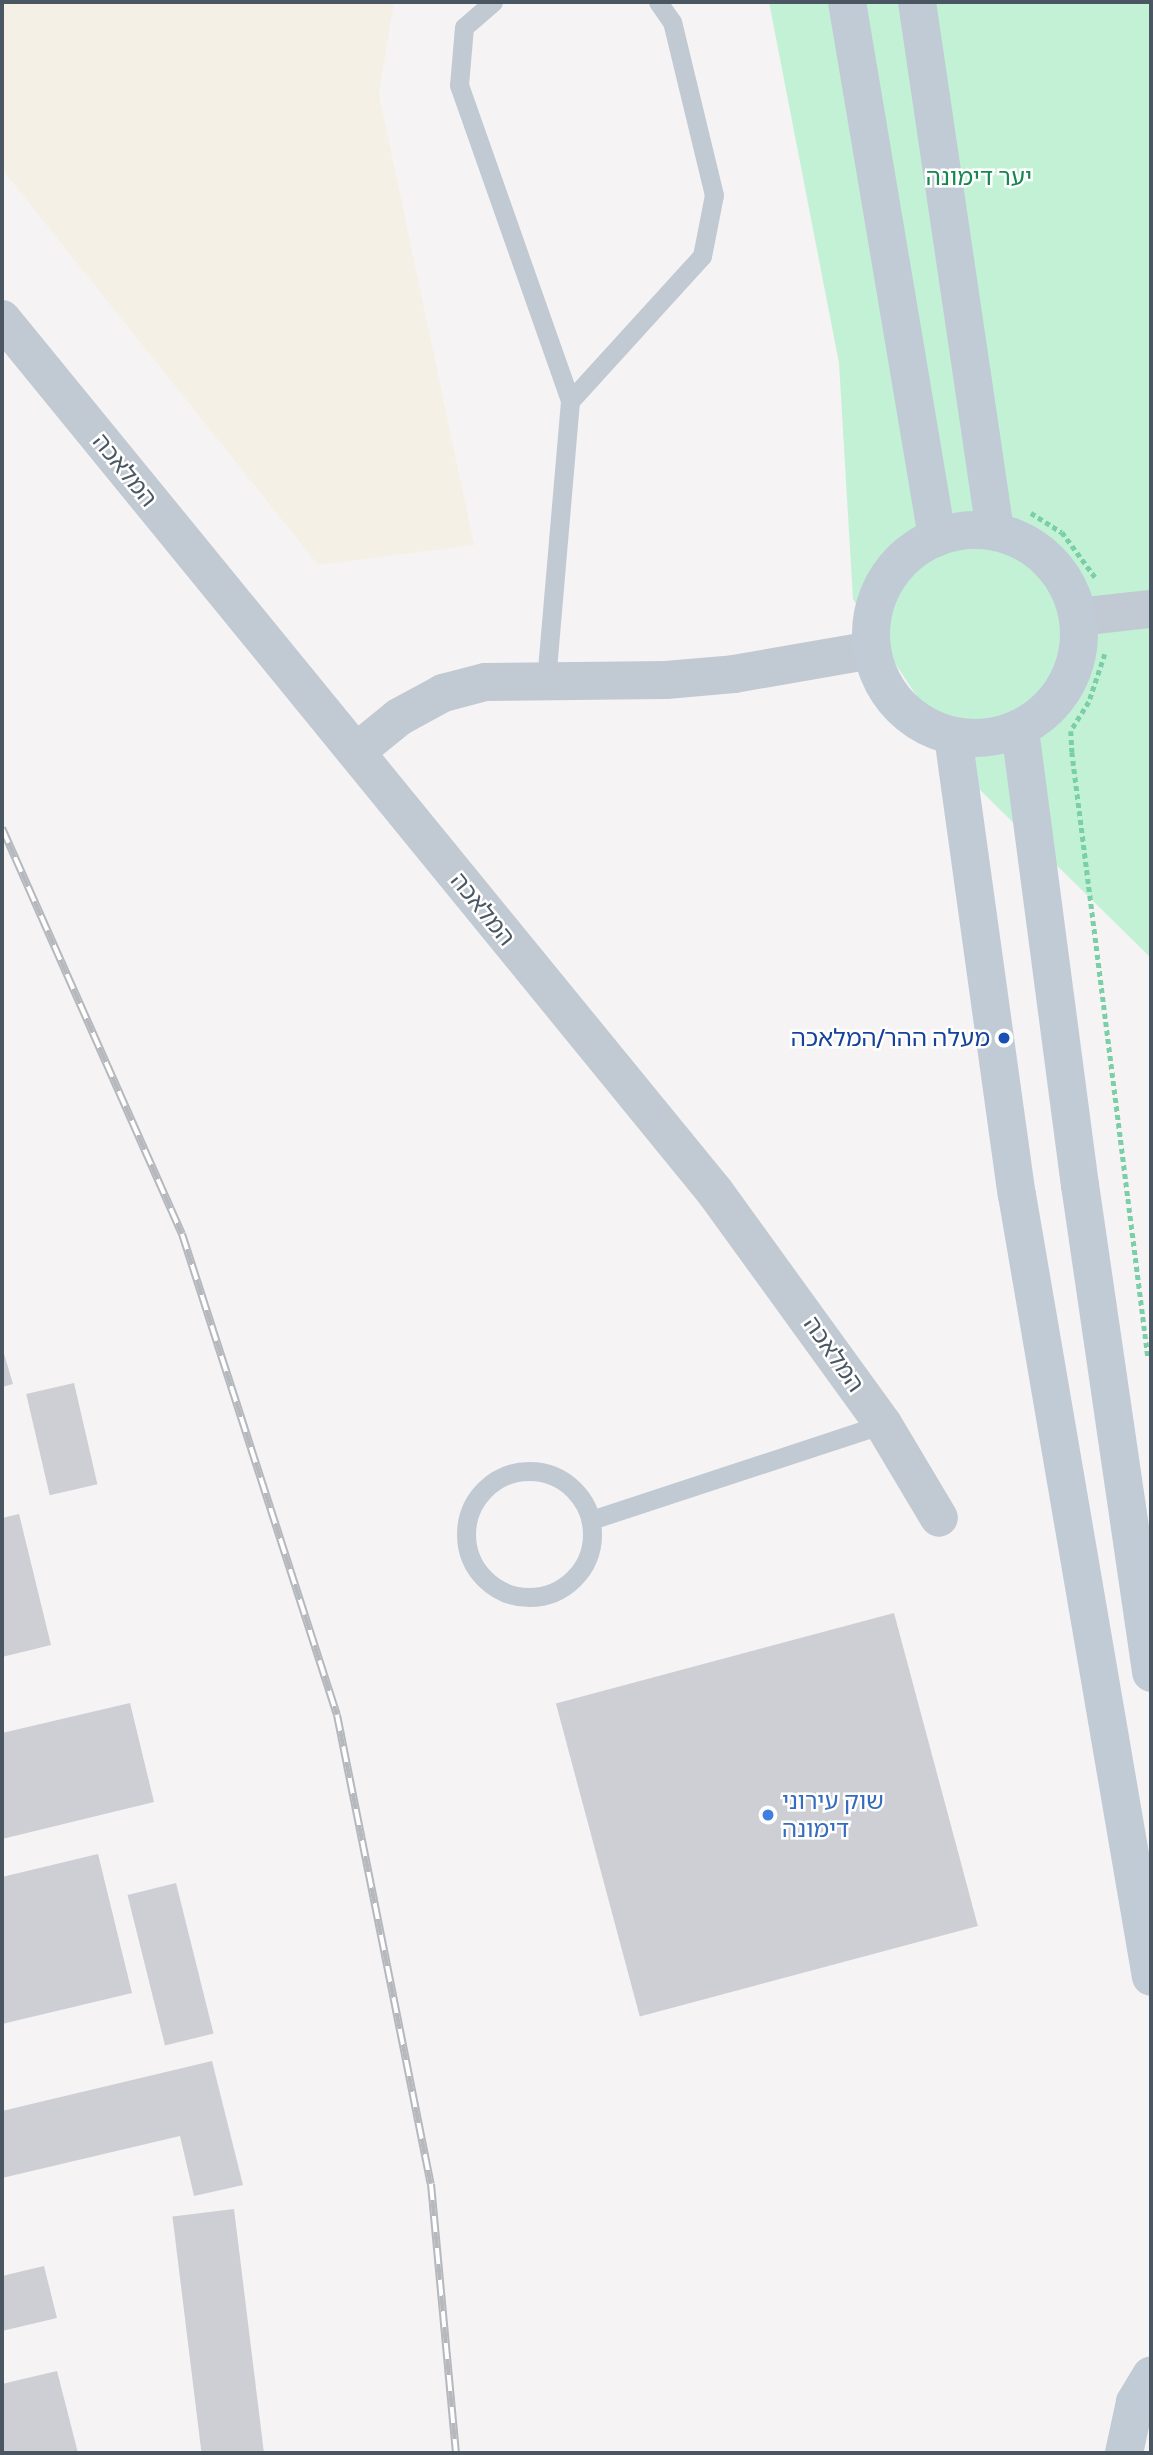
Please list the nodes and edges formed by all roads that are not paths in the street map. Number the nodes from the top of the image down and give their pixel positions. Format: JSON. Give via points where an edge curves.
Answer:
{"nodes":[{"id":1,"x":493,"y":2,"type":"edge"},
{"id":2,"x":658,"y":2,"type":"edge"},
{"id":3,"x":847,"y":2,"type":"edge"},
{"id":4,"x":917,"y":2,"type":"edge"},
{"id":5,"x":2,"y":319,"type":"edge"},
{"id":6,"x":569,"y":401,"type":"junction"},
{"id":7,"x":1007,"y":519,"type":"junction"},
{"id":8,"x":937,"y":537,"type":"junction"},
{"id":9,"x":1151,"y":609,"type":"edge"},
{"id":10,"x":1093,"y":615,"type":"junction"},
{"id":11,"x":872,"y":650,"type":"junction"},
{"id":12,"x":546,"y":682,"type":"junction"},
{"id":13,"x":1020,"y":730,"type":"junction"},
{"id":14,"x":953,"y":736,"type":"junction"},
{"id":15,"x":356,"y":752,"type":"junction"},
{"id":16,"x":883,"y":1424,"type":"junction"},
{"id":17,"x":939,"y":1518,"type":"dead end"},
{"id":18,"x":591,"y":1520,"type":"junction"},
{"id":19,"x":1151,"y":1673,"type":"edge"},
{"id":20,"x":1151,"y":1977,"type":"edge"},
{"id":21,"x":1143,"y":2388,"type":"edge"},
{"id":22,"x":1106,"y":2453,"type":"edge"},
{"id":23,"x":1124,"y":2453,"type":"edge"}],
"edges":[{"from":1,"to":6,"type":"lane","via":[[464,27],[459,85]]},
{"from":2,"to":6,"type":"lane","via":[[672,22],[714,195],[702,256]]},
{"from":3,"to":8,"type":"main road"},
{"from":4,"to":7,"type":"main road"},
{"from":5,"to":15,"type":"street","name":"המלאכה"},
{"from":6,"to":12,"type":"lane"},
{"from":7,"to":8,"type":"main road"},
{"from":7,"to":10,"type":"main road","via":[[1024,542],[1050,561]]},
{"from":8,"to":11,"type":"main road","via":[[913,550],[883,586],[871,622]]},
{"from":9,"to":10,"type":"street"},
{"from":10,"to":13,"type":"main road","via":[[1061,694]]},
{"from":11,"to":12,"type":"street","via":[[734,674]]},
{"from":11,"to":14,"type":"main road","via":[[891,696],[929,728]]},
{"from":12,"to":15,"type":"street","via":[[485,682],[443,694],[399,718]]},
{"from":13,"to":14,"type":"main road","via":[[998,737]]},
{"from":13,"to":19,"type":"main road"},
{"from":14,"to":20,"type":"main road","via":[[1017,1195]]},
{"from":15,"to":16,"type":"street","name":"המלאכה","via":[[715,1192]]},
{"from":16,"to":17,"type":"street","name":"המלאכה"},
{"from":16,"to":18,"type":"lane"},
{"from":18,"to":18,"type":"lane","via":[[569,1485],[531,1471],[510,1473],[477,1497],[465,1537],[470,1558],[497,1589],[538,1597],[558,1591],[575,1578],[592,1541]]},
{"from":21,"to":22,"type":"main road"},
{"from":21,"to":23,"type":"main road"}]}
